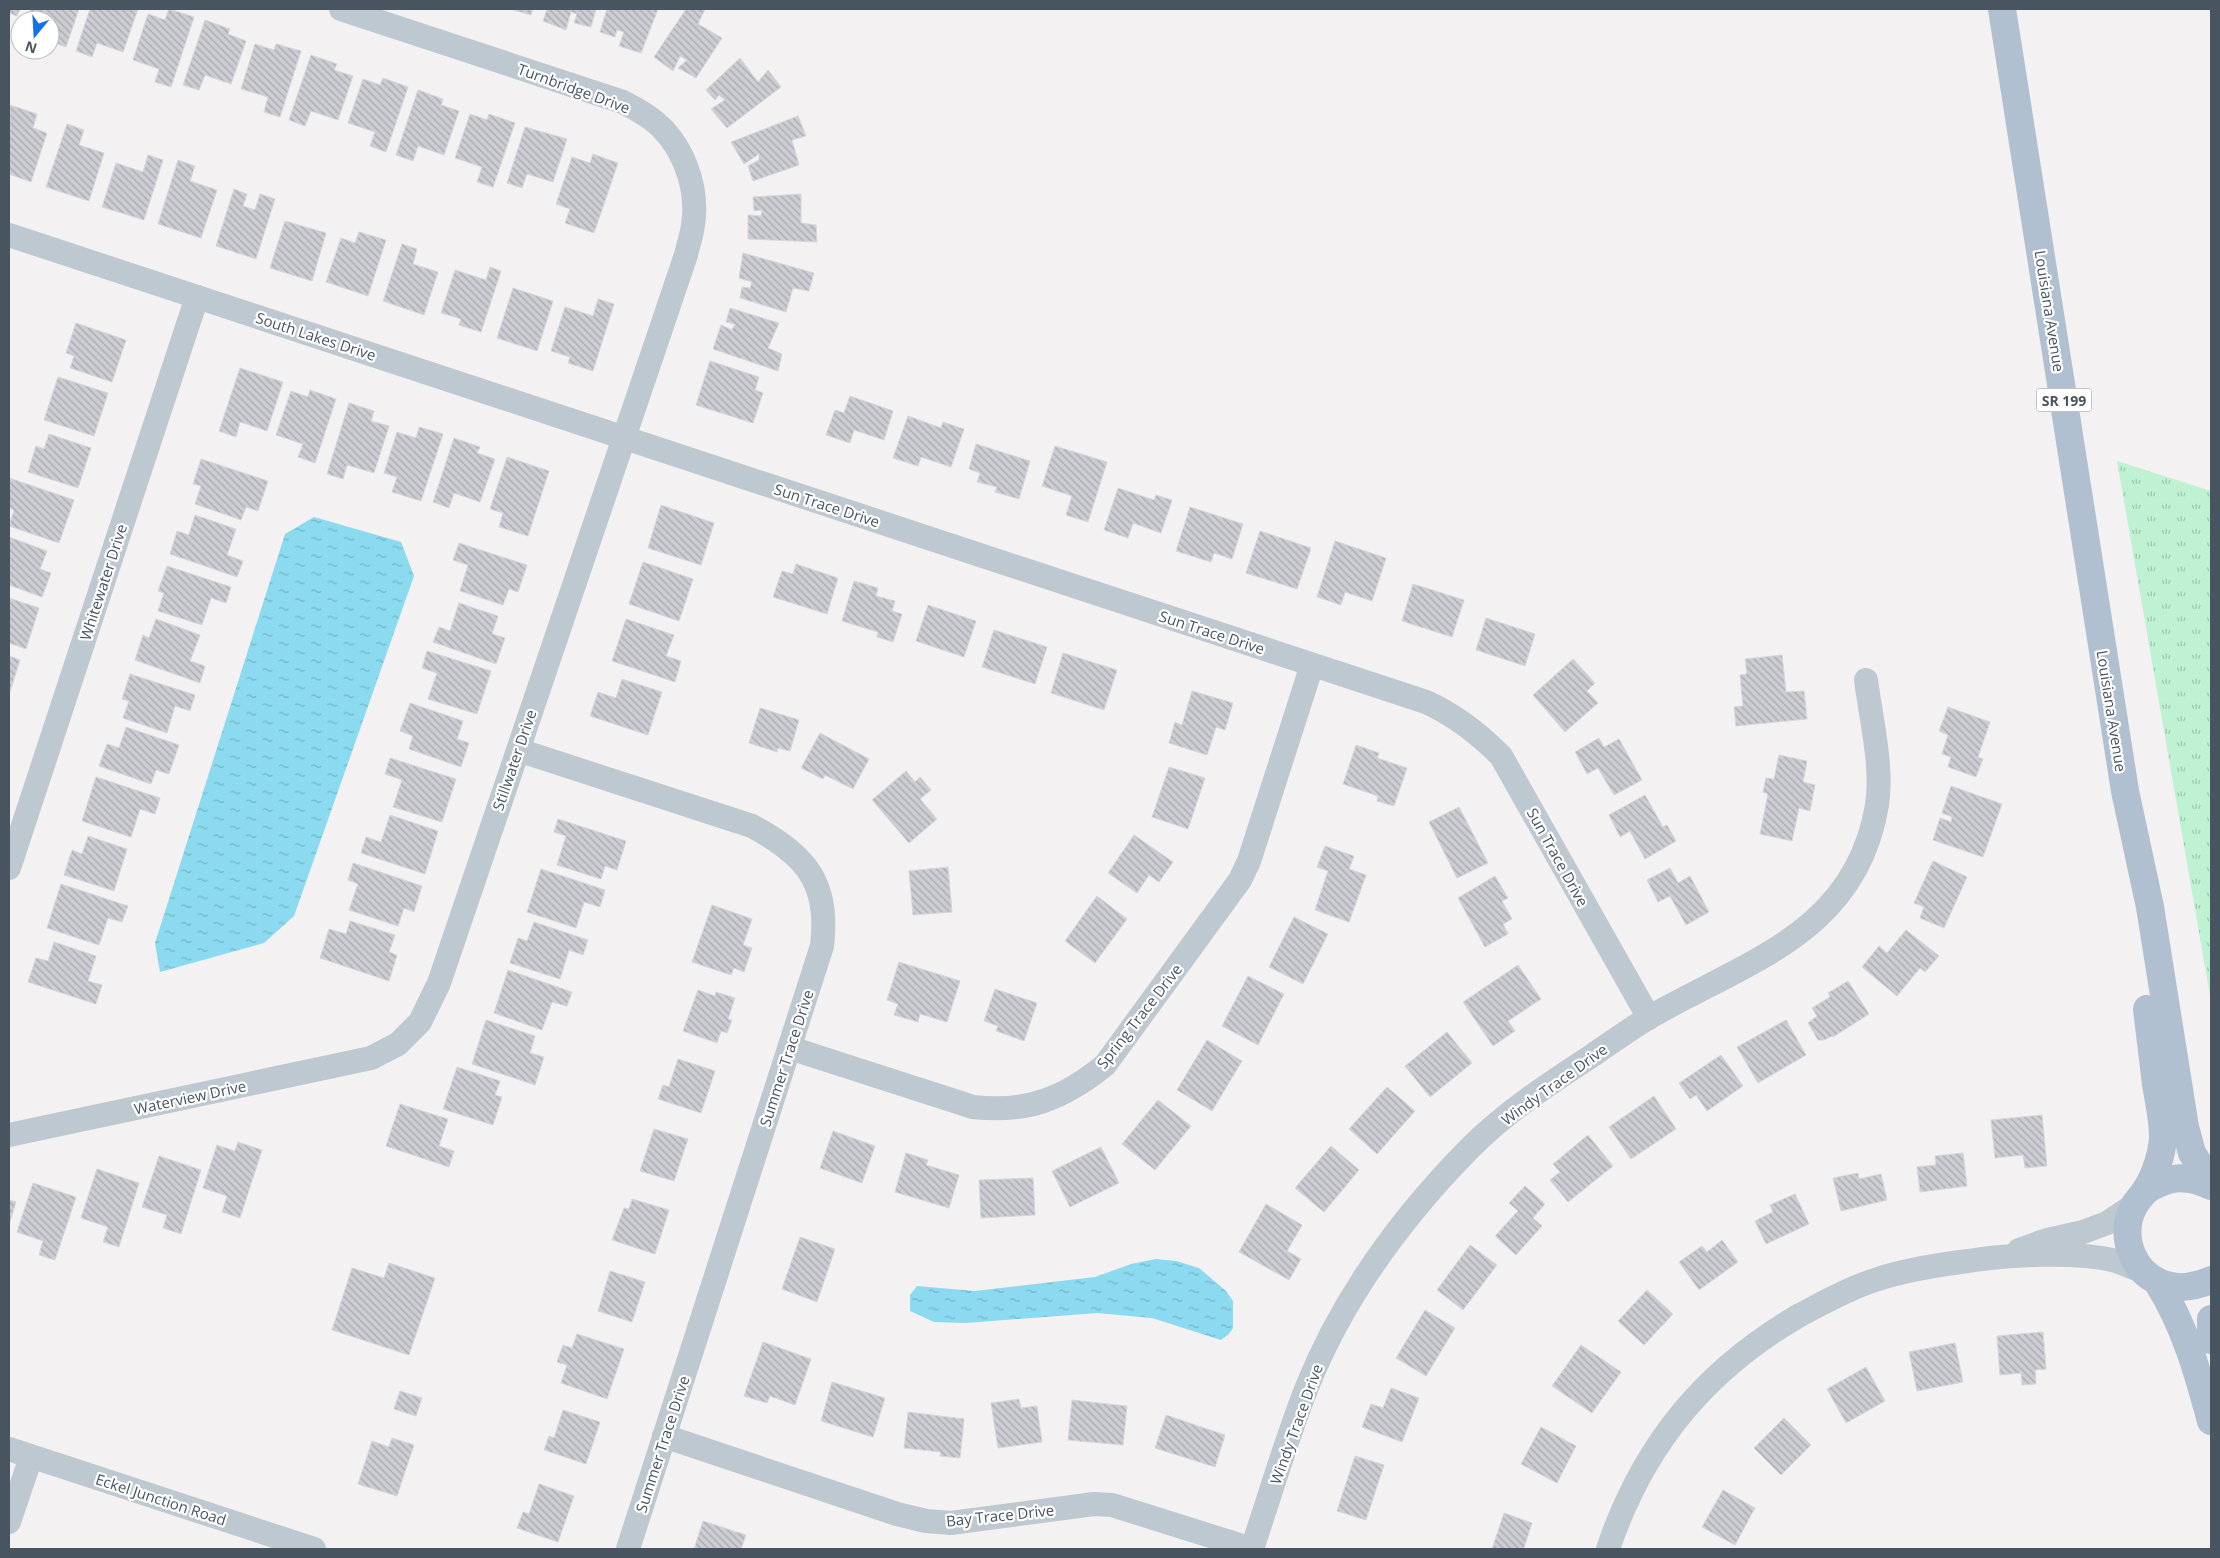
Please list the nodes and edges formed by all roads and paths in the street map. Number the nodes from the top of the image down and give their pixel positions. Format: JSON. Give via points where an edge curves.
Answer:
{"nodes":[{"id":1,"x":341,"y":9,"type":"edge"},
{"id":2,"x":2002,"y":9,"type":"edge"},
{"id":3,"x":9,"y":235,"type":"edge"},
{"id":4,"x":197,"y":297,"type":"junction"},
{"id":5,"x":623,"y":437,"type":"junction"},
{"id":6,"x":1312,"y":665,"type":"junction"},
{"id":7,"x":1866,"y":680,"type":"dead end"},
{"id":8,"x":518,"y":750,"type":"junction"},
{"id":9,"x":2125,"y":791,"type":"junction"},
{"id":10,"x":9,"y":868,"type":"edge"},
{"id":11,"x":1649,"y":1018,"type":"junction"},
{"id":12,"x":790,"y":1048,"type":"junction"},
{"id":13,"x":370,"y":1058,"type":"joint"},
{"id":14,"x":9,"y":1135,"type":"edge"},
{"id":15,"x":2211,"y":1184,"type":"edge"},
{"id":16,"x":2140,"y":1198,"type":"junction"},
{"id":17,"x":1998,"y":1256,"type":"junction"},
{"id":18,"x":2151,"y":1277,"type":"junction"},
{"id":19,"x":2211,"y":1280,"type":"edge"},
{"id":20,"x":2211,"y":1318,"type":"edge"},
{"id":21,"x":2211,"y":1340,"type":"edge"},
{"id":22,"x":2211,"y":1421,"type":"edge"},
{"id":23,"x":664,"y":1436,"type":"junction"},
{"id":24,"x":20,"y":1453,"type":"edge"},
{"id":25,"x":9,"y":1522,"type":"edge"},
{"id":26,"x":314,"y":1549,"type":"edge"},
{"id":27,"x":628,"y":1549,"type":"edge"},
{"id":28,"x":1252,"y":1549,"type":"edge"},
{"id":29,"x":1608,"y":1549,"type":"edge"}],
"edges":[{"from":1,"to":5,"type":"street","name":"Turnbridge Drive","via":[[623,102],[651,119],[671,138],[686,166],[694,196],[693,225],[686,255]]},
{"from":2,"to":9,"type":"main road","name":"Louisiana Avenue","number":"SR 199"},
{"from":3,"to":4,"type":"street","name":"South Lakes Drive"},
{"from":4,"to":5,"type":"street","name":"South Lakes Drive"},
{"from":4,"to":10,"type":"street","name":"Whitewater Drive"},
{"from":5,"to":6,"type":"street","name":"Sun Trace Drive"},
{"from":5,"to":8,"type":"street","name":"Stillwater Drive"},
{"from":6,"to":11,"type":"street","name":"Sun Trace Drive","via":[[1448,712],[1501,756]]},
{"from":6,"to":12,"type":"street","name":"Spring Trace Drive","via":[[1249,861],[1240,880],[1105,1065],[1085,1082],[1051,1100],[993,1110],[973,1107]]},
{"from":7,"to":11,"type":"street","name":"Windy Trace Drive","via":[[1878,775],[1877,802],[1871,831],[1843,890],[1821,916],[1797,936]]},
{"from":8,"to":12,"type":"street","name":"Summer Trace Drive","via":[[752,826],[797,855],[817,886],[825,924],[822,946]]},
{"from":8,"to":13,"type":"street","name":"Stillwater Drive","via":[[439,983],[420,1022],[398,1044]]},
{"from":9,"to":15,"type":"main road","name":"Louisiana Avenue","via":[[2150,907],[2185,1127],[2192,1153]]},
{"from":9,"to":16,"type":"main road","name":"Louisiana Avenue","via":[[2139,944],[2162,1130],[2160,1158]]},
{"from":11,"to":28,"type":"street","name":"Windy Trace Drive","via":[[1512,1112],[1473,1146],[1399,1227],[1362,1281],[1308,1384]]},
{"from":12,"to":23,"type":"street","name":"Summer Trace Drive"},
{"from":13,"to":14,"type":"street","name":"Waterview Drive"},
{"from":15,"to":16,"type":"main road","name":"Louisiana Avenue","via":[[2178,1177],[2160,1181]]},
{"from":16,"to":17,"type":"street","via":[[2107,1223]]},
{"from":16,"to":18,"type":"main road","name":"Louisiana Avenue","via":[[2128,1222],[2127,1240],[2133,1258]]},
{"from":17,"to":18,"type":"street","via":[[2076,1256],[2112,1260]]},
{"from":17,"to":29,"type":"street","via":[[1918,1268],[1870,1281],[1767,1334],[1706,1386],[1659,1442],[1617,1521]]},
{"from":18,"to":19,"type":"main road","via":[[2176,1288],[2194,1287]]},
{"from":18,"to":22,"type":"main road","name":"Louisiana Avenue","via":[[2173,1306]]},
{"from":20,"to":21,"type":"main road"},
{"from":23,"to":27,"type":"street","name":"Summer Trace Drive"},
{"from":23,"to":28,"type":"street","name":"Bay Trace Drive","via":[[926,1521],[951,1522],[1094,1504],[1112,1505]]},
{"from":24,"to":25,"type":"street"},
{"from":24,"to":26,"type":"street","name":"Eckel Junction Road"}]}
